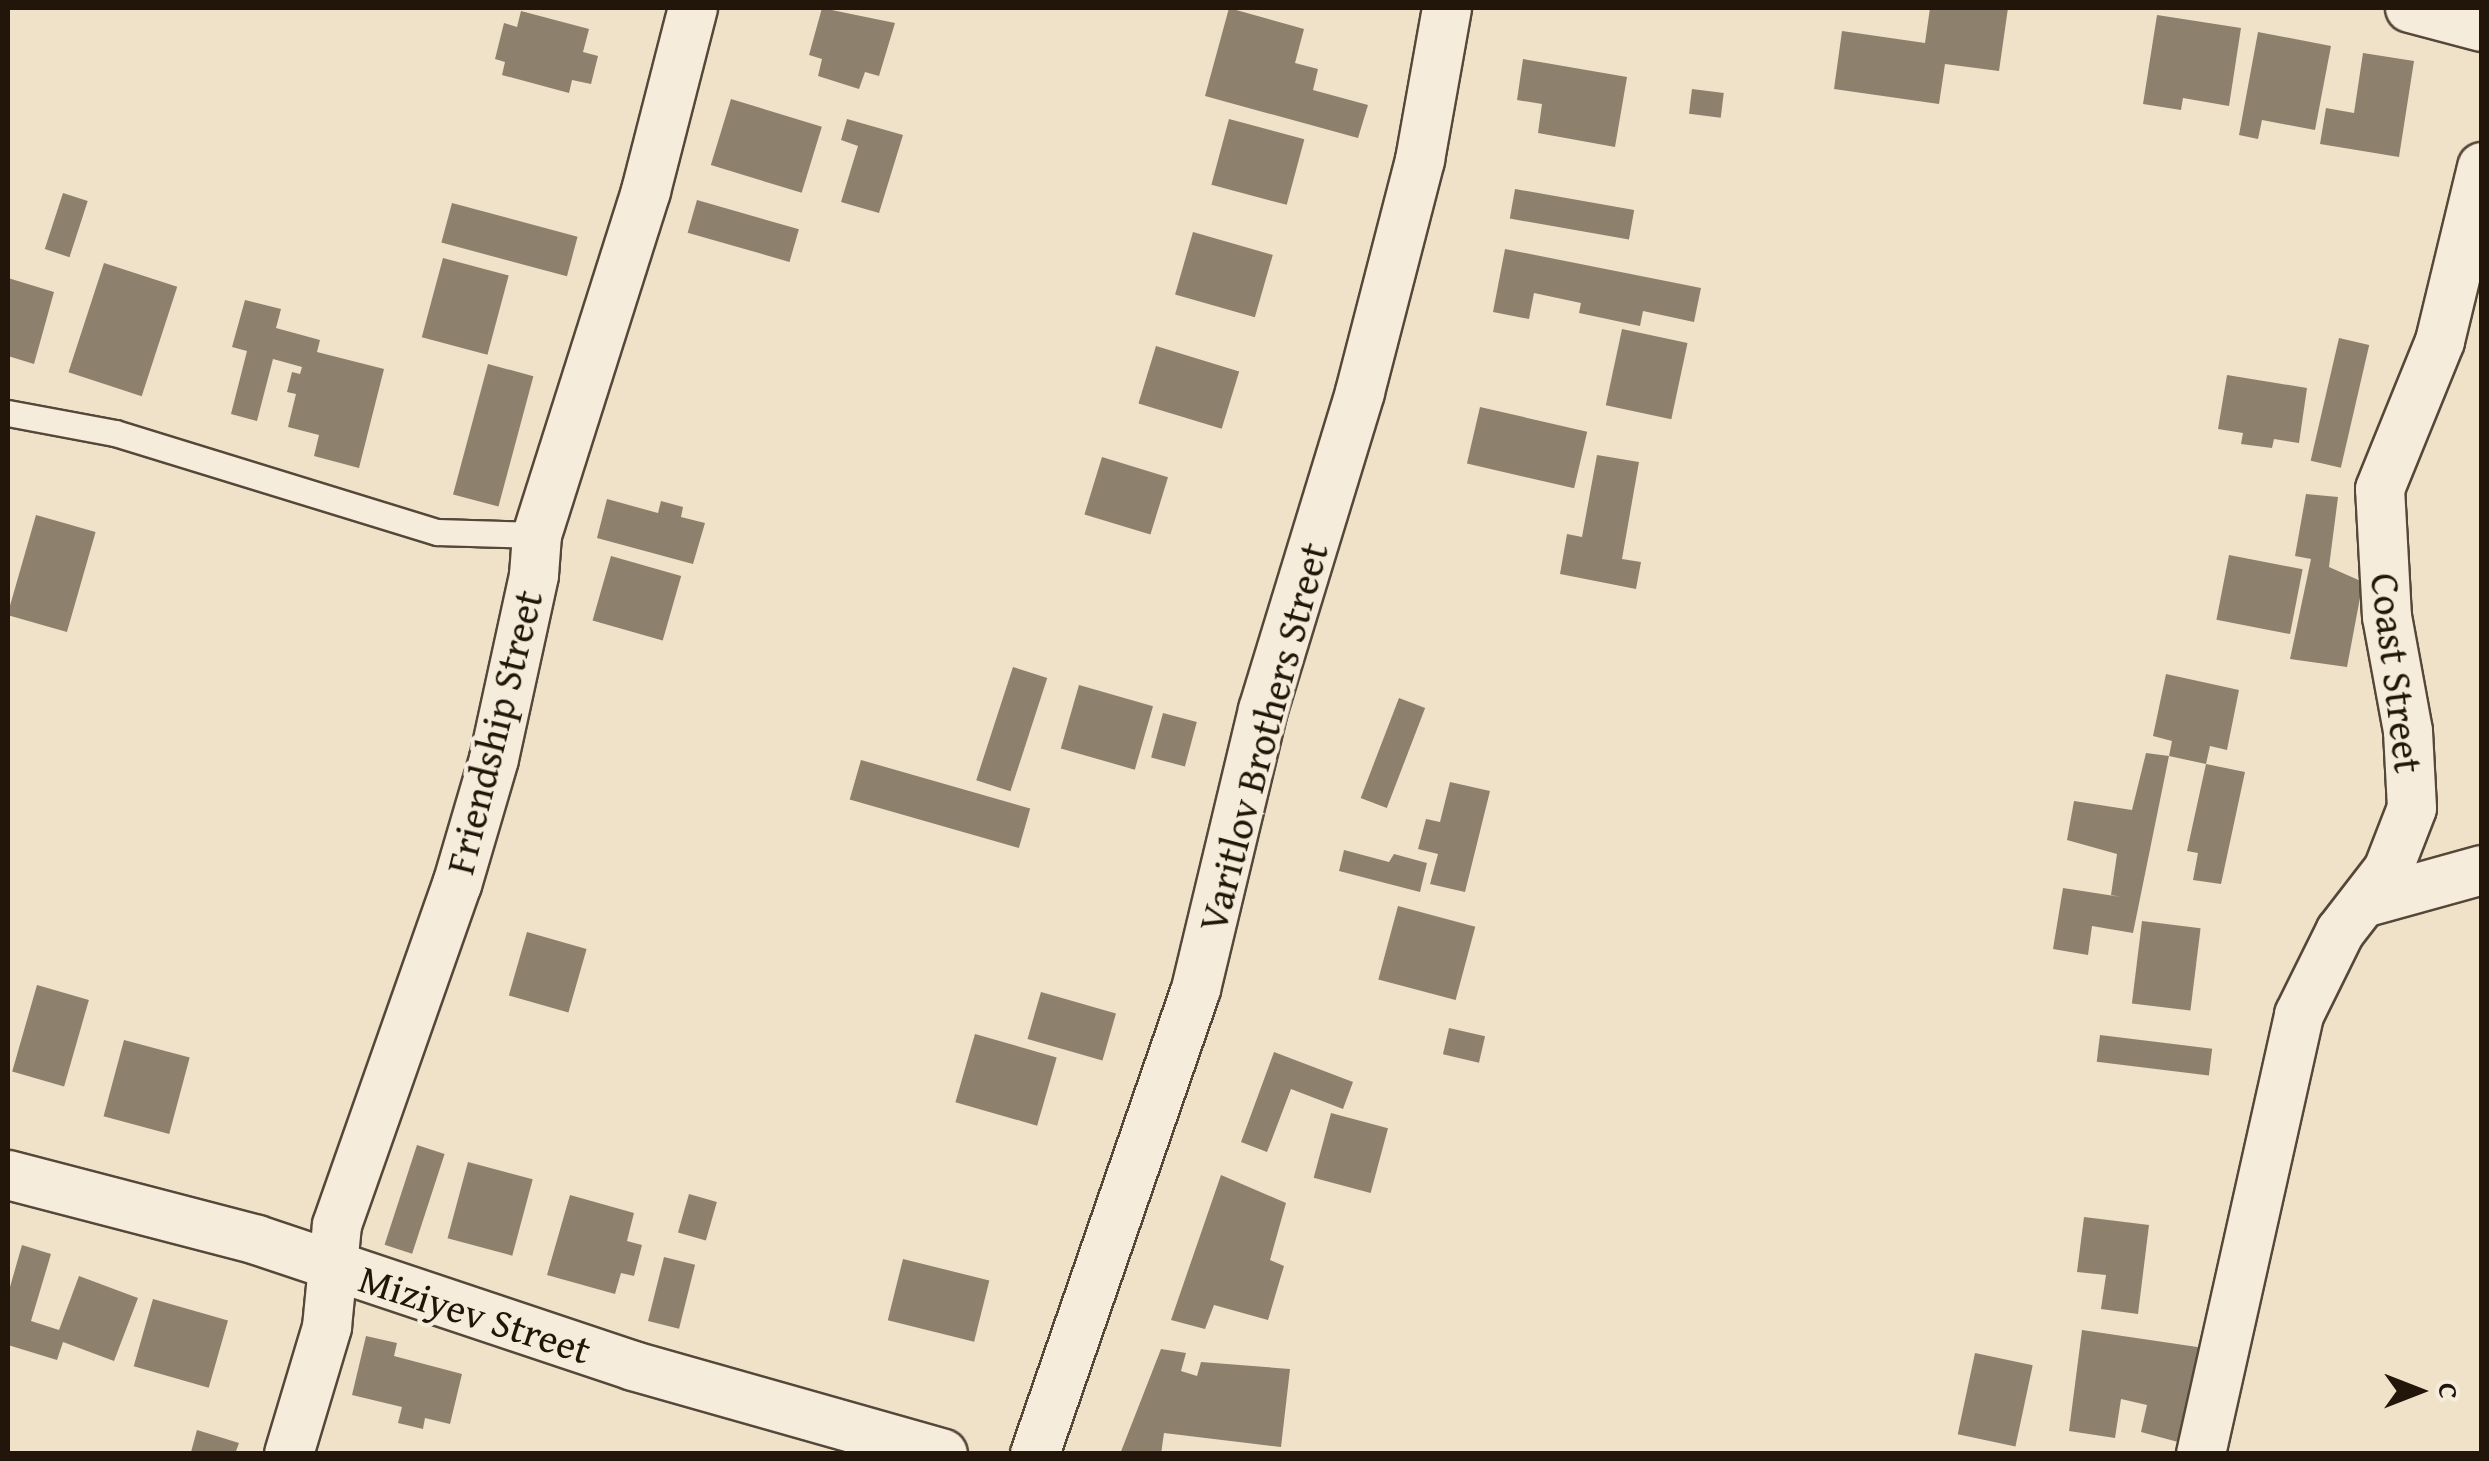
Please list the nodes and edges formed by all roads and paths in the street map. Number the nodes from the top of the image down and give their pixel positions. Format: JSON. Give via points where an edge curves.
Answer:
{"nodes":[{"id":1,"x":693,"y":8,"type":"edge"},
{"id":2,"x":1447,"y":8,"type":"edge"},
{"id":3,"x":2410,"y":8,"type":"edge"},
{"id":4,"x":2480,"y":29,"type":"edge"},
{"id":5,"x":2482,"y":167,"type":"edge"},
{"id":6,"x":8,"y":413,"type":"edge"},
{"id":7,"x":536,"y":534,"type":"junction"},
{"id":8,"x":2482,"y":870,"type":"edge"},
{"id":9,"x":2367,"y":902,"type":"junction"},
{"id":10,"x":8,"y":1175,"type":"edge"},
{"id":11,"x":333,"y":1266,"type":"junction"},
{"id":12,"x":289,"y":1454,"type":"edge"},
{"id":13,"x":943,"y":1454,"type":"edge"},
{"id":14,"x":1035,"y":1454,"type":"edge"},
{"id":15,"x":2201,"y":1454,"type":"edge"}],
"edges":[{"from":1,"to":7,"type":"street","name":"Friendship Street","via":[[646,191]]},
{"from":2,"to":14,"type":"street","name":"Varitlov Brothers Street","via":[[1420,160],[1360,392],[1263,710],[1196,990]]},
{"from":3,"to":4,"type":"street"},
{"from":5,"to":9,"type":"street","name":"Coast Street","via":[[2440,341],[2380,489],[2388,617],[2413,774],[2401,843]]},
{"from":6,"to":7,"type":"lane","via":[[115,434],[437,532]]},
{"from":7,"to":11,"type":"street","name":"Friendship Street","via":[[534,576],[494,759],[431,968],[337,1225]]},
{"from":8,"to":9,"type":"street"},
{"from":9,"to":15,"type":"street","name":"Coast Street","via":[[2340,932],[2299,1016]]},
{"from":10,"to":11,"type":"street","name":"Miziyev Street"},
{"from":11,"to":12,"type":"street","name":"Friendship Street","via":[[327,1327]]},
{"from":11,"to":13,"type":"street","name":"Miziyev Street","via":[[632,1366]]}]}
